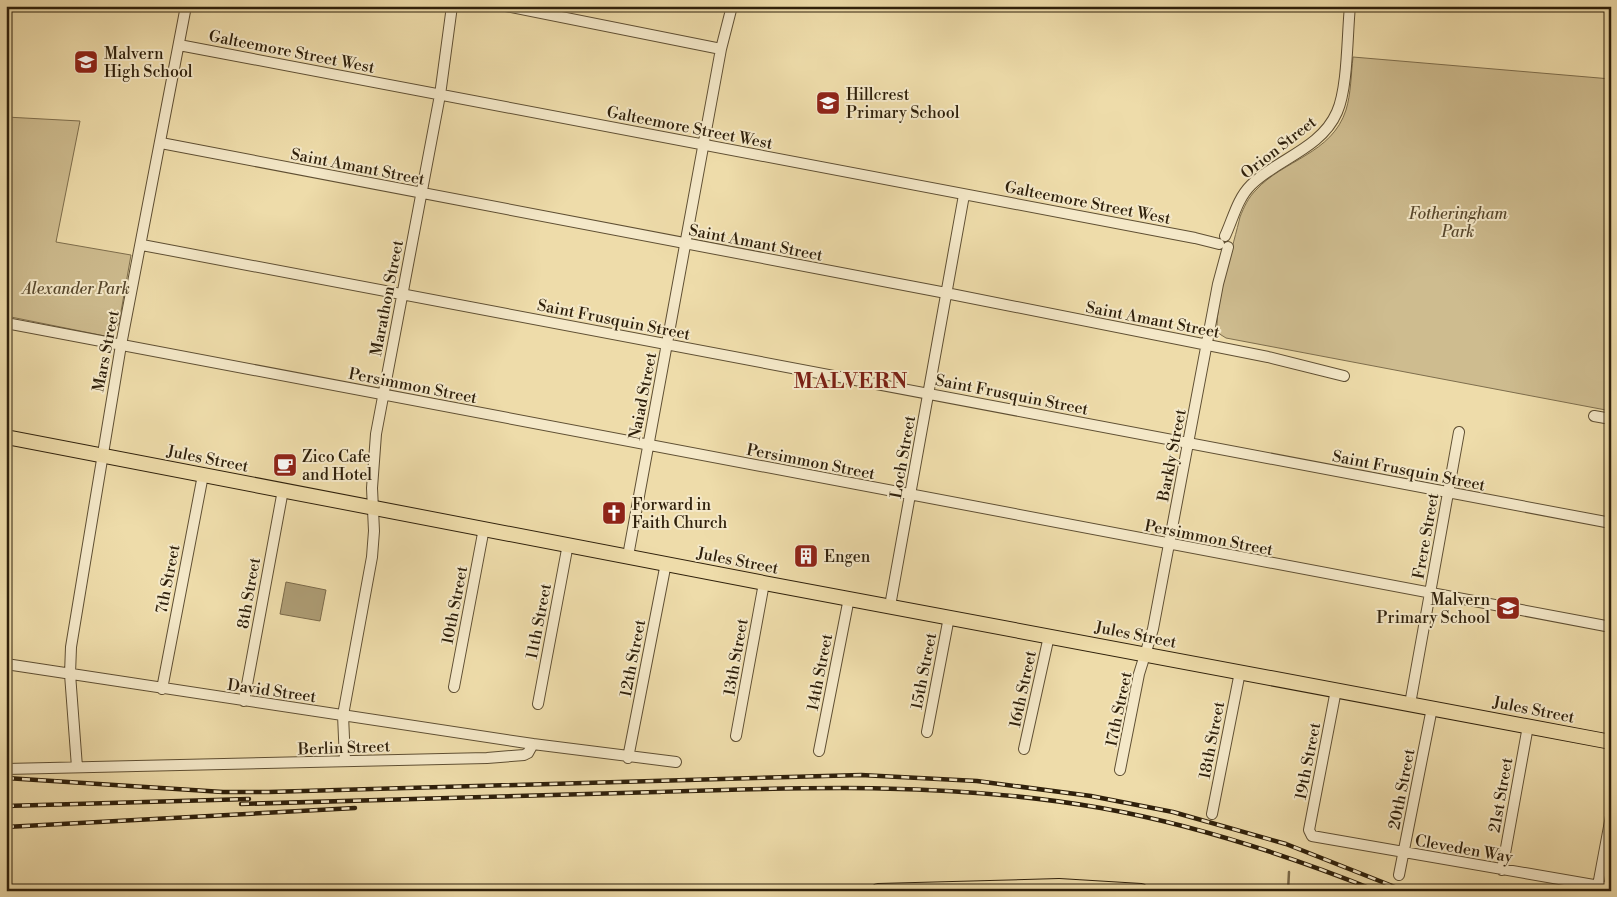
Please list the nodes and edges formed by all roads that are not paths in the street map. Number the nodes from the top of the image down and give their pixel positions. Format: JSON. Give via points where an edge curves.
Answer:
{"nodes":[{"id":1,"x":186,"y":6,"type":"edge"},
{"id":2,"x":452,"y":6,"type":"edge"},
{"id":3,"x":506,"y":6,"type":"edge"},
{"id":4,"x":1350,"y":6,"type":"edge"},
{"id":5,"x":732,"y":7,"type":"edge"},
{"id":6,"x":179,"y":45,"type":"junction"},
{"id":7,"x":721,"y":49,"type":"junction"},
{"id":8,"x":440,"y":95,"type":"junction"},
{"id":9,"x":161,"y":144,"type":"junction"},
{"id":10,"x":704,"y":145,"type":"junction"},
{"id":11,"x":422,"y":193,"type":"junction"},
{"id":12,"x":964,"y":195,"type":"junction"},
{"id":13,"x":1224,"y":242,"type":"junction"},
{"id":14,"x":686,"y":244,"type":"junction"},
{"id":15,"x":142,"y":245,"type":"junction"},
{"id":16,"x":946,"y":293,"type":"junction"},
{"id":17,"x":403,"y":294,"type":"junction"},
{"id":18,"x":6,"y":323,"type":"edge"},
{"id":19,"x":121,"y":345,"type":"junction"},
{"id":20,"x":667,"y":345,"type":"junction"},
{"id":21,"x":1208,"y":345,"type":"junction"},
{"id":22,"x":1344,"y":376,"type":"dead end"},
{"id":23,"x":929,"y":394,"type":"junction"},
{"id":24,"x":382,"y":395,"type":"junction"},
{"id":25,"x":1594,"y":416,"type":"dead end"},
{"id":26,"x":1611,"y":419,"type":"edge"},
{"id":27,"x":1459,"y":432,"type":"dead end"},
{"id":28,"x":6,"y":437,"type":"edge"},
{"id":29,"x":647,"y":444,"type":"junction"},
{"id":30,"x":1188,"y":444,"type":"junction"},
{"id":31,"x":102,"y":456,"type":"junction"},
{"id":32,"x":203,"y":475,"type":"junction"},
{"id":33,"x":283,"y":490,"type":"junction"},
{"id":34,"x":1448,"y":492,"type":"junction"},
{"id":35,"x":910,"y":496,"type":"junction"},
{"id":36,"x":372,"y":507,"type":"junction"},
{"id":37,"x":1611,"y":523,"type":"edge"},
{"id":38,"x":484,"y":528,"type":"junction"},
{"id":39,"x":568,"y":544,"type":"junction"},
{"id":40,"x":1169,"y":544,"type":"junction"},
{"id":41,"x":628,"y":556,"type":"junction"},
{"id":42,"x":666,"y":563,"type":"junction"},
{"id":43,"x":764,"y":583,"type":"junction"},
{"id":44,"x":1430,"y":594,"type":"junction"},
{"id":45,"x":849,"y":598,"type":"junction"},
{"id":46,"x":890,"y":606,"type":"junction"},
{"id":47,"x":949,"y":617,"type":"junction"},
{"id":48,"x":1611,"y":627,"type":"edge"},
{"id":49,"x":1049,"y":636,"type":"junction"},
{"id":50,"x":1146,"y":654,"type":"junction"},
{"id":51,"x":6,"y":664,"type":"edge"},
{"id":52,"x":1240,"y":672,"type":"junction"},
{"id":53,"x":70,"y":674,"type":"junction"},
{"id":54,"x":454,"y":687,"type":"dead end"},
{"id":55,"x":162,"y":689,"type":"junction"},
{"id":56,"x":1336,"y":690,"type":"junction"},
{"id":57,"x":244,"y":701,"type":"junction"},
{"id":58,"x":538,"y":704,"type":"dead end"},
{"id":59,"x":1410,"y":704,"type":"junction"},
{"id":60,"x":1432,"y":708,"type":"junction"},
{"id":61,"x":342,"y":715,"type":"junction"},
{"id":62,"x":1528,"y":726,"type":"junction"},
{"id":63,"x":926,"y":732,"type":"dead end"},
{"id":64,"x":736,"y":736,"type":"dead end"},
{"id":65,"x":1611,"y":742,"type":"edge"},
{"id":66,"x":533,"y":744,"type":"junction"},
{"id":67,"x":1024,"y":749,"type":"dead end"},
{"id":68,"x":819,"y":751,"type":"dead end"},
{"id":69,"x":628,"y":758,"type":"junction"},
{"id":70,"x":345,"y":762,"type":"junction"},
{"id":71,"x":676,"y":762,"type":"dead end"},
{"id":72,"x":77,"y":767,"type":"junction"},
{"id":73,"x":6,"y":769,"type":"edge"},
{"id":74,"x":1120,"y":770,"type":"dead end"},
{"id":75,"x":1212,"y":814,"type":"dead end"},
{"id":76,"x":1611,"y":816,"type":"edge"},
{"id":77,"x":1312,"y":836,"type":"joint"},
{"id":78,"x":1404,"y":853,"type":"junction"},
{"id":79,"x":1502,"y":870,"type":"junction"},
{"id":80,"x":1399,"y":875,"type":"dead end"},
{"id":81,"x":1597,"y":888,"type":"edge"},
{"id":82,"x":1611,"y":888,"type":"edge"},
{"id":83,"x":1041,"y":889,"type":"edge"},
{"id":84,"x":878,"y":891,"type":"edge"},
{"id":85,"x":1141,"y":891,"type":"edge"}],
"edges":[{"from":1,"to":6,"type":"street","name":"Mars Street"},
{"from":2,"to":8,"type":"street","name":"Marathon Street"},
{"from":3,"to":7,"type":"street"},
{"from":4,"to":13,"type":"street","name":"Orion Street","via":[[1343,90],[1335,116],[1311,144],[1251,186],[1240,201]]},
{"from":5,"to":7,"type":"street","name":"Naiad Street"},
{"from":6,"to":8,"type":"street","name":"Galteemore Street West"},
{"from":6,"to":9,"type":"street","name":"Mars Street"},
{"from":7,"to":10,"type":"street","name":"Naiad Street"},
{"from":8,"to":10,"type":"street","name":"Galteemore Street West"},
{"from":8,"to":11,"type":"street","name":"Marathon Street"},
{"from":9,"to":11,"type":"street","name":"Saint Amant Street"},
{"from":9,"to":15,"type":"street","name":"Mars Street"},
{"from":10,"to":12,"type":"street","name":"Galteemore Street West"},
{"from":10,"to":14,"type":"street","name":"Naiad Street"},
{"from":11,"to":14,"type":"street","name":"Saint Amant Street"},
{"from":11,"to":17,"type":"street","name":"Marathon Street"},
{"from":12,"to":13,"type":"street","name":"Galteemore Street West"},
{"from":12,"to":16,"type":"street","name":"Loch Street"},
{"from":13,"to":21,"type":"street","name":"Barkly Street"},
{"from":14,"to":16,"type":"street","name":"Saint Amant Street"},
{"from":14,"to":20,"type":"street","name":"Naiad Street"},
{"from":15,"to":17,"type":"street","name":"Saint Frusquin Street"},
{"from":15,"to":19,"type":"street","name":"Mars Street"},
{"from":16,"to":21,"type":"street","name":"Saint Amant Street"},
{"from":16,"to":23,"type":"street","name":"Loch Street"},
{"from":17,"to":20,"type":"street","name":"Saint Frusquin Street"},
{"from":17,"to":24,"type":"street","name":"Marathon Street"},
{"from":18,"to":19,"type":"street","name":"Persimmon Street"},
{"from":19,"to":24,"type":"street","name":"Persimmon Street"},
{"from":19,"to":31,"type":"street","name":"Mars Street"},
{"from":20,"to":23,"type":"street","name":"Saint Frusquin Street"},
{"from":20,"to":29,"type":"street","name":"Naiad Street"},
{"from":21,"to":22,"type":"street","name":"Saint Amant Street"},
{"from":21,"to":30,"type":"street","name":"Barkly Street"},
{"from":23,"to":30,"type":"street","name":"Saint Frusquin Street"},
{"from":23,"to":35,"type":"street","name":"Loch Street"},
{"from":24,"to":29,"type":"street","name":"Persimmon Street"},
{"from":24,"to":36,"type":"street","name":"Marathon Street","via":[[374,446]]},
{"from":25,"to":26,"type":"street"},
{"from":27,"to":34,"type":"street","name":"Frere Street"},
{"from":28,"to":31,"type":"main road","name":"Jules Street"},
{"from":29,"to":35,"type":"street","name":"Persimmon Street"},
{"from":29,"to":41,"type":"street","name":"Naiad Street"},
{"from":30,"to":34,"type":"street","name":"Saint Frusquin Street"},
{"from":30,"to":40,"type":"street","name":"Barkly Street"},
{"from":31,"to":32,"type":"main road","name":"Jules Street"},
{"from":31,"to":53,"type":"street","name":"Mars Street","via":[[71,647]]},
{"from":32,"to":33,"type":"main road","name":"Jules Street"},
{"from":32,"to":55,"type":"street","name":"7th Street"},
{"from":33,"to":36,"type":"main road","name":"Jules Street"},
{"from":33,"to":57,"type":"street","name":"8th Street"},
{"from":34,"to":37,"type":"street","name":"Saint Frusquin Street"},
{"from":34,"to":44,"type":"street","name":"Frere Street"},
{"from":35,"to":40,"type":"street","name":"Persimmon Street"},
{"from":35,"to":46,"type":"street","name":"Loch Street"},
{"from":36,"to":38,"type":"main road","name":"Jules Street"},
{"from":36,"to":61,"type":"street","name":"Marathon Street","via":[[374,531],[370,566]]},
{"from":38,"to":39,"type":"main road","name":"Jules Street"},
{"from":38,"to":54,"type":"street","name":"10th Street"},
{"from":39,"to":41,"type":"main road","name":"Jules Street"},
{"from":39,"to":58,"type":"street","name":"11th Street"},
{"from":40,"to":44,"type":"street","name":"Persimmon Street"},
{"from":40,"to":50,"type":"street","name":"Barkly Street"},
{"from":41,"to":42,"type":"main road","name":"Jules Street"},
{"from":42,"to":43,"type":"main road","name":"Jules Street"},
{"from":42,"to":69,"type":"street","name":"12th Street"},
{"from":43,"to":45,"type":"main road","name":"Jules Street"},
{"from":43,"to":64,"type":"street","name":"13th Street"},
{"from":44,"to":48,"type":"street","name":"Persimmon Street"},
{"from":44,"to":59,"type":"street","name":"Frere Street"},
{"from":45,"to":46,"type":"main road","name":"Jules Street"},
{"from":45,"to":68,"type":"street","name":"14th Street"},
{"from":46,"to":47,"type":"main road","name":"Jules Street"},
{"from":47,"to":49,"type":"main road","name":"Jules Street"},
{"from":47,"to":63,"type":"street","name":"15th Street"},
{"from":49,"to":50,"type":"main road","name":"Jules Street"},
{"from":49,"to":67,"type":"street","name":"16th Street"},
{"from":50,"to":52,"type":"main road","name":"Jules Street"},
{"from":50,"to":74,"type":"street","name":"17th Street"},
{"from":51,"to":53,"type":"street","name":"David Street"},
{"from":52,"to":56,"type":"main road","name":"Jules Street"},
{"from":52,"to":75,"type":"street","name":"18th Street"},
{"from":53,"to":55,"type":"street","name":"David Street"},
{"from":53,"to":72,"type":"street","name":"Mars Street"},
{"from":55,"to":57,"type":"street","name":"David Street"},
{"from":56,"to":59,"type":"main road","name":"Jules Street"},
{"from":56,"to":77,"type":"street","name":"19th Street","via":[[1309,830]]},
{"from":57,"to":61,"type":"street","name":"David Street"},
{"from":59,"to":60,"type":"main road","name":"Jules Street"},
{"from":60,"to":62,"type":"main road","name":"Jules Street"},
{"from":60,"to":78,"type":"street","name":"20th Street"},
{"from":61,"to":66,"type":"street","name":"David Street"},
{"from":61,"to":70,"type":"street","name":"Marathon Street"},
{"from":62,"to":65,"type":"main road","name":"Jules Street"},
{"from":62,"to":79,"type":"street","name":"21st Street"},
{"from":66,"to":69,"type":"street"},
{"from":66,"to":70,"type":"street","name":"Berlin Street","via":[[524,755]]},
{"from":69,"to":71,"type":"street"},
{"from":70,"to":72,"type":"street","name":"Berlin Street"},
{"from":72,"to":73,"type":"street","name":"Berlin Street"},
{"from":76,"to":81,"type":"street"},
{"from":77,"to":78,"type":"street","name":"Cleveden Way"},
{"from":78,"to":79,"type":"street","name":"Cleveden Way"},
{"from":78,"to":80,"type":"street","name":"20th Street"},
{"from":79,"to":81,"type":"street","name":"Cleveden Way"},
{"from":81,"to":82,"type":"street","name":"Cleveden Way"},
{"from":83,"to":84,"type":"main road"},
{"from":83,"to":85,"type":"main road"}]}
